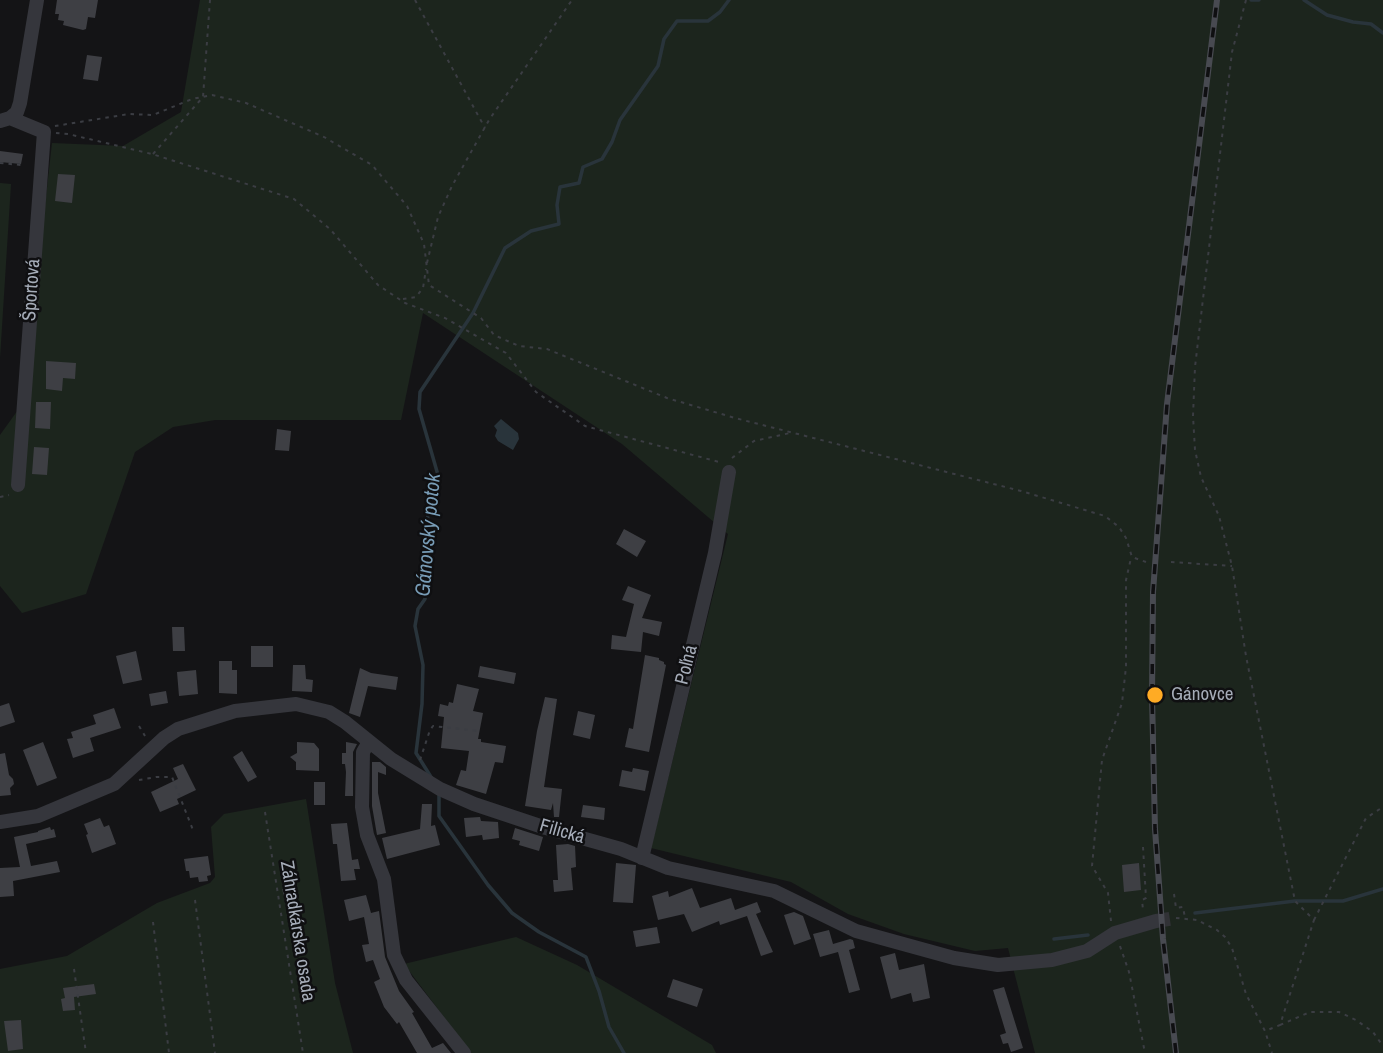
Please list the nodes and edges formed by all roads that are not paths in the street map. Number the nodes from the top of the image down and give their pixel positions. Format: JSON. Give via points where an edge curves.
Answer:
{"nodes":[{"id":1,"x":37,"y":0,"type":"edge"},
{"id":2,"x":5,"y":120,"type":"edge"},
{"id":3,"x":729,"y":472,"type":"dead end"},
{"id":4,"x":18,"y":485,"type":"dead end"},
{"id":5,"x":369,"y":742,"type":"junction"},
{"id":6,"x":0,"y":822,"type":"edge"},
{"id":7,"x":642,"y":858,"type":"junction"},
{"id":8,"x":1150,"y":920,"type":"tunnel mouth"},
{"id":9,"x":464,"y":1053,"type":"edge"}],
"edges":[{"from":1,"to":2,"type":"street","via":[[20,103],[17,112]]},
{"from":2,"to":4,"type":"street","name":"Športová","via":[[44,132]]},
{"from":3,"to":7,"type":"street","name":"Poľná","via":[[715,553]]},
{"from":5,"to":6,"type":"street","name":"Filická","via":[[345,722],[313,707],[281,705],[234,711],[178,729],[114,785],[38,816]]},
{"from":5,"to":7,"type":"street","name":"Filická","via":[[474,804]]},
{"from":5,"to":9,"type":"street","via":[[363,752],[362,807],[384,879],[394,955],[406,980]]},
{"from":7,"to":8,"type":"street","name":"Filická","via":[[774,891],[856,931],[976,963],[1025,964],[1074,955]]}]}
